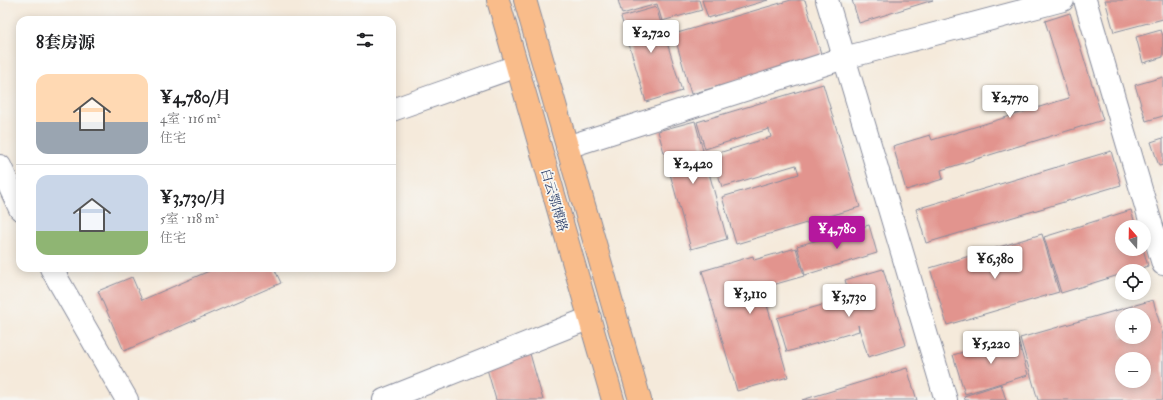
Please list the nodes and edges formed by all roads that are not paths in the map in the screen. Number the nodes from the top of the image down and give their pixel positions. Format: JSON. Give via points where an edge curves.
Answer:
{"nodes":[{"id":1,"x":498,"y":0,"type":"edge"},
{"id":2,"x":525,"y":0,"type":"edge"},
{"id":3,"x":827,"y":0,"type":"edge"},
{"id":4,"x":1063,"y":0,"type":"edge"},
{"id":5,"x":1085,"y":0,"type":"edge"},
{"id":6,"x":844,"y":58,"type":"junction"},
{"id":7,"x":517,"y":66,"type":"junction"},
{"id":8,"x":396,"y":109,"type":"edge"},
{"id":9,"x":567,"y":146,"type":"junction"},
{"id":10,"x":0,"y":166,"type":"edge"},
{"id":11,"x":16,"y":200,"type":"edge"},
{"id":12,"x":1163,"y":264,"type":"edge"},
{"id":13,"x":53,"y":272,"type":"edge"},
{"id":14,"x":590,"y":318,"type":"junction"},
{"id":15,"x":127,"y":400,"type":"edge"},
{"id":16,"x":384,"y":400,"type":"edge"},
{"id":17,"x":613,"y":400,"type":"edge"},
{"id":18,"x":640,"y":400,"type":"edge"},
{"id":19,"x":946,"y":400,"type":"edge"}],
"edges":[{"from":1,"to":7,"type":"main road","name":"白云鄂博路"},
{"from":2,"to":9,"type":"main road","name":"白云鄂博路"},
{"from":3,"to":6,"type":"street"},
{"from":4,"to":6,"type":"street"},
{"from":5,"to":12,"type":"street"},
{"from":6,"to":9,"type":"street"},
{"from":6,"to":19,"type":"street"},
{"from":7,"to":8,"type":"street"},
{"from":7,"to":14,"type":"main road","name":"白云鄂博路"},
{"from":9,"to":18,"type":"main road","name":"白云鄂博路"},
{"from":10,"to":11,"type":"street"},
{"from":13,"to":15,"type":"street"},
{"from":14,"to":16,"type":"street"},
{"from":14,"to":17,"type":"main road","name":"白云鄂博路"}]}
